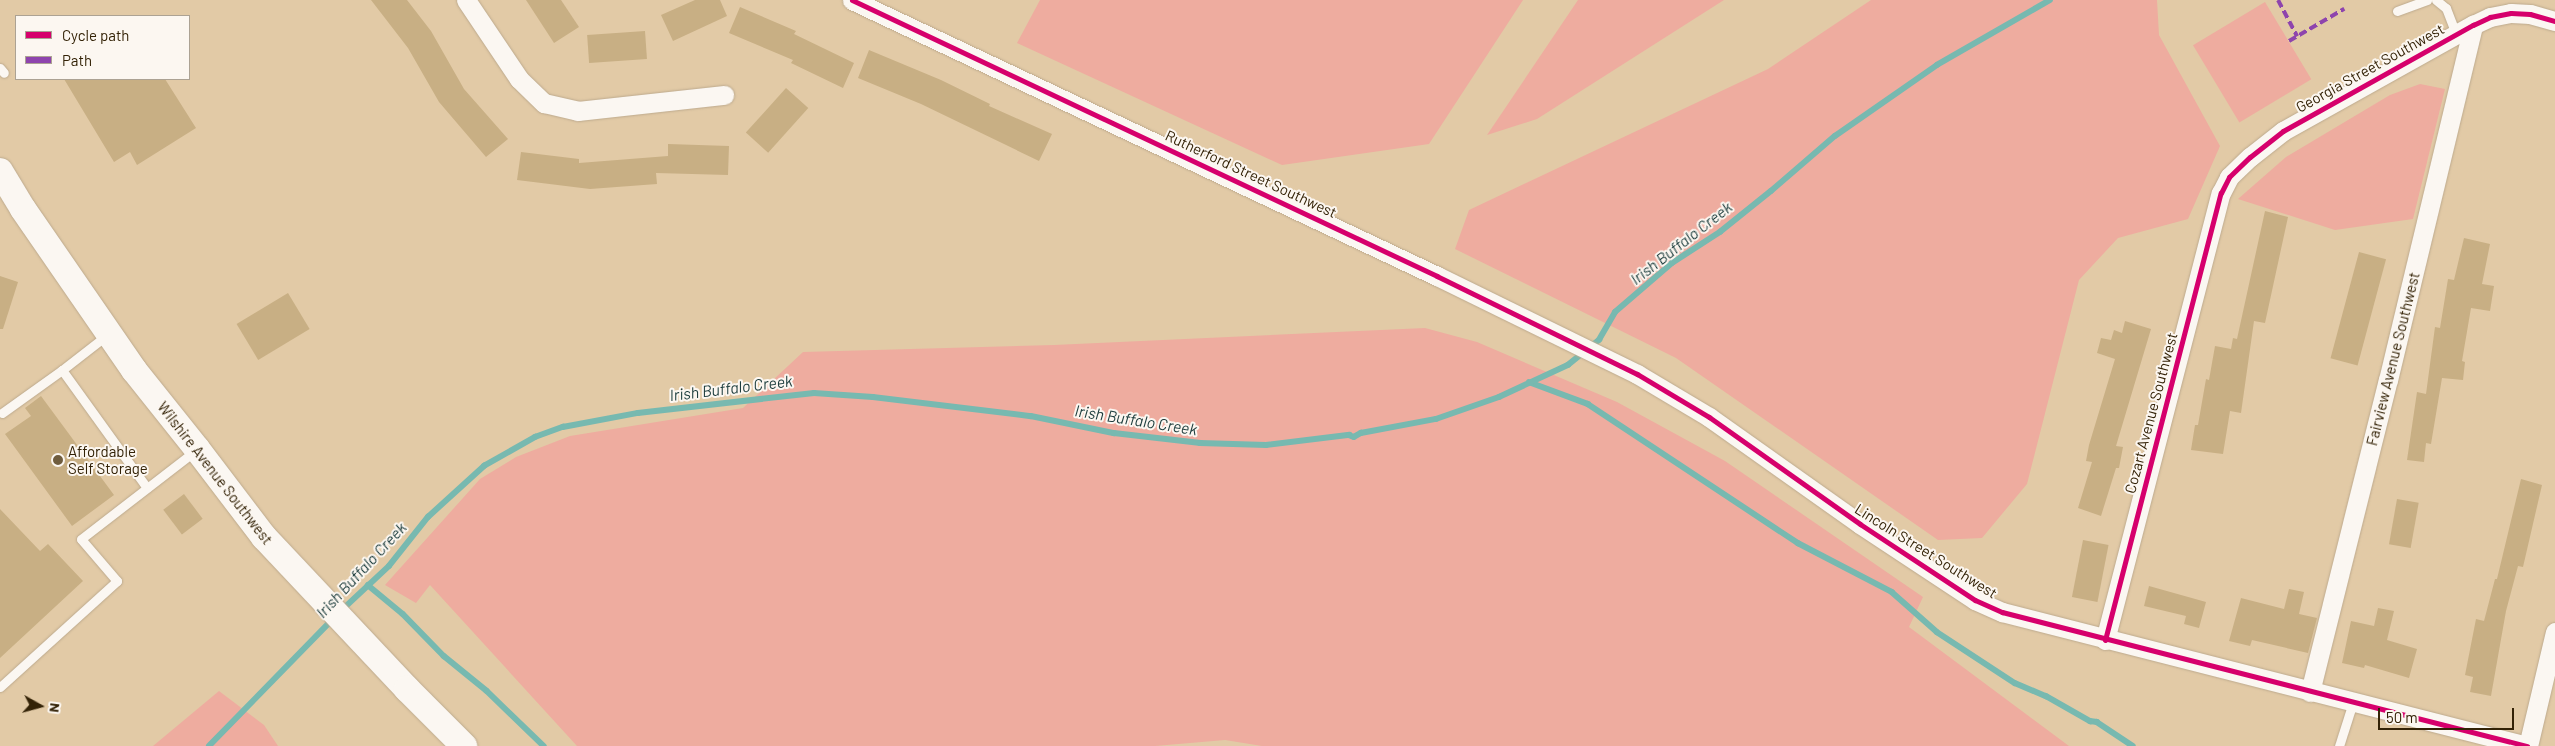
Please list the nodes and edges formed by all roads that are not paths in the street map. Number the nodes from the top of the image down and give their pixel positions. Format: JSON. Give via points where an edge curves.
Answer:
{"nodes":[{"id":1,"x":466,"y":0,"type":"edge"},
{"id":2,"x":852,"y":0,"type":"edge"},
{"id":3,"x":2427,"y":0,"type":"edge"},
{"id":4,"x":2436,"y":0,"type":"edge"},
{"id":5,"x":878,"y":5,"type":"edge"},
{"id":6,"x":2397,"y":11,"type":"dead end"},
{"id":7,"x":2555,"y":21,"type":"edge"},
{"id":8,"x":2464,"y":29,"type":"junction"},
{"id":9,"x":724,"y":95,"type":"dead end"},
{"id":10,"x":0,"y":171,"type":"edge"},
{"id":11,"x":2221,"y":193,"type":"joint"},
{"id":12,"x":109,"y":334,"type":"junction"},
{"id":13,"x":62,"y":370,"type":"junction"},
{"id":14,"x":1637,"y":374,"type":"joint"},
{"id":15,"x":2,"y":413,"type":"dead end"},
{"id":16,"x":198,"y":449,"type":"junction"},
{"id":17,"x":147,"y":488,"type":"junction"},
{"id":18,"x":2555,"y":632,"type":"edge"},
{"id":19,"x":2105,"y":640,"type":"junction"},
{"id":20,"x":0,"y":687,"type":"edge"},
{"id":21,"x":2310,"y":692,"type":"junction"},
{"id":22,"x":2353,"y":702,"type":"junction"},
{"id":23,"x":464,"y":746,"type":"edge"},
{"id":24,"x":2339,"y":746,"type":"edge"},
{"id":25,"x":2527,"y":746,"type":"edge"}],
"edges":[{"from":1,"to":9,"type":"street","via":[[518,79],[544,102],[578,111]]},
{"from":2,"to":5,"type":"street","name":"Rutherford Street Southwest"},
{"from":3,"to":6,"type":"lane"},
{"from":4,"to":8,"type":"lane"},
{"from":5,"to":14,"type":"street","name":"Rutherford Street Southwest"},
{"from":7,"to":8,"type":"street","name":"Georgia Street Southwest","via":[[2511,13],[2490,17]]},
{"from":8,"to":11,"type":"street","name":"Georgia Street Southwest","via":[[2283,131],[2250,157],[2230,177]]},
{"from":8,"to":21,"type":"street","name":"Fairview Avenue Southwest","via":[[2388,380]]},
{"from":10,"to":12,"type":"street","name":"Wilshire Avenue Southwest"},
{"from":11,"to":19,"type":"street","name":"Cozart Avenue Southwest"},
{"from":12,"to":13,"type":"lane"},
{"from":12,"to":16,"type":"street","name":"Wilshire Avenue Southwest"},
{"from":13,"to":15,"type":"lane"},
{"from":13,"to":17,"type":"lane"},
{"from":14,"to":19,"type":"street","name":"Lincoln Street Southwest","via":[[1709,417],[1860,524],[1975,600],[2002,612]]},
{"from":16,"to":17,"type":"lane"},
{"from":16,"to":23,"type":"street","name":"Wilshire Avenue Southwest","via":[[282,558]]},
{"from":17,"to":20,"type":"lane","via":[[81,540],[117,581]]},
{"from":18,"to":25,"type":"street"},
{"from":19,"to":21,"type":"street","name":"Lincoln Street Southwest"},
{"from":21,"to":22,"type":"street","name":"Lincoln Street Southwest"},
{"from":22,"to":24,"type":"lane"},
{"from":22,"to":25,"type":"street","name":"Lincoln Street Southwest"}]}
